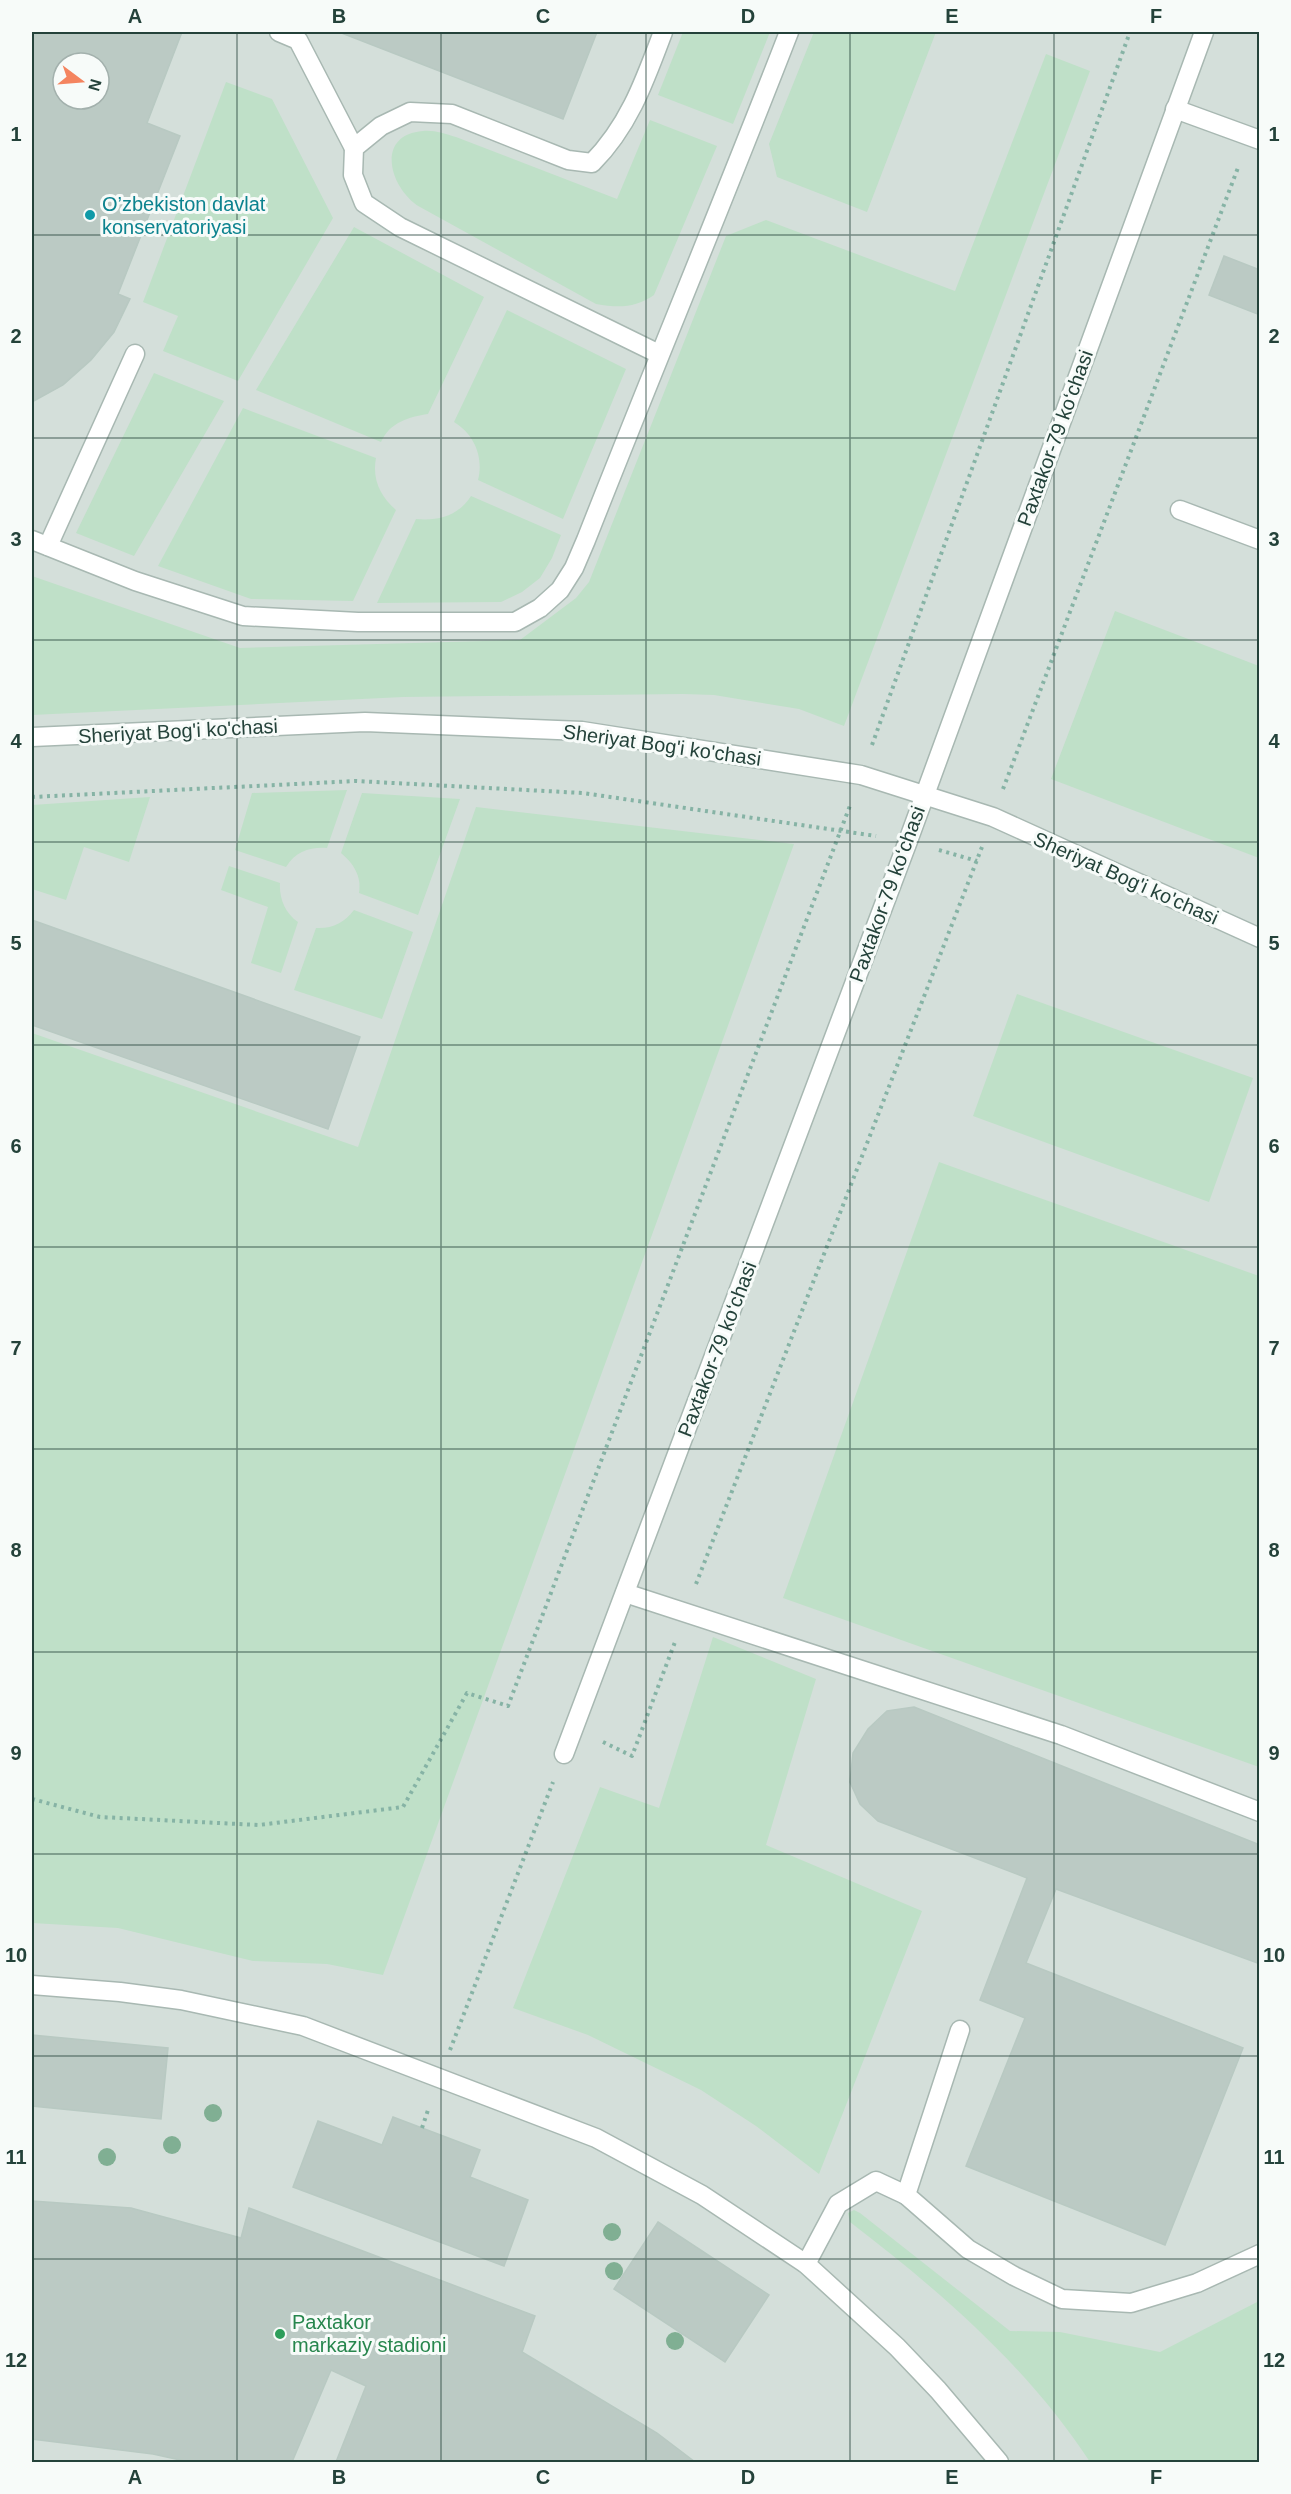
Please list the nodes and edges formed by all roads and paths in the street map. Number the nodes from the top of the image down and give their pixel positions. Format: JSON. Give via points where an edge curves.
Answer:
{"nodes":[{"id":1,"x":279,"y":32,"type":"edge"},
{"id":2,"x":663,"y":32,"type":"edge"},
{"id":3,"x":789,"y":32,"type":"edge"},
{"id":4,"x":1130,"y":32,"type":"edge"},
{"id":5,"x":1204,"y":32,"type":"edge"},
{"id":6,"x":1175,"y":109,"type":"junction"},
{"id":7,"x":1255,"y":138,"type":"edge"},
{"id":8,"x":354,"y":148,"type":"junction"},
{"id":9,"x":135,"y":354,"type":"dead end"},
{"id":10,"x":659,"y":354,"type":"junction"},
{"id":11,"x":1180,"y":510,"type":"dead end"},
{"id":12,"x":1260,"y":540,"type":"edge"},
{"id":13,"x":40,"y":543,"type":"edge"},
{"id":14,"x":32,"y":737,"type":"edge"},
{"id":15,"x":861,"y":775,"type":"junction"},
{"id":16,"x":925,"y":795,"type":"junction"},
{"id":17,"x":32,"y":797,"type":"edge"},
{"id":18,"x":993,"y":818,"type":"junction"},
{"id":19,"x":842,"y":830,"type":"junction"},
{"id":20,"x":908,"y":841,"type":"junction"},
{"id":21,"x":977,"y":861,"type":"junction"},
{"id":22,"x":1260,"y":938,"type":"edge"},
{"id":23,"x":625,"y":1593,"type":"junction"},
{"id":24,"x":686,"y":1612,"type":"junction"},
{"id":25,"x":564,"y":1754,"type":"joint"},
{"id":26,"x":632,"y":1756,"type":"dead end"},
{"id":27,"x":32,"y":1799,"type":"edge"},
{"id":28,"x":1260,"y":1812,"type":"edge"},
{"id":29,"x":32,"y":1985,"type":"edge"},
{"id":30,"x":960,"y":2030,"type":"dead end"},
{"id":31,"x":439,"y":2079,"type":"junction"},
{"id":32,"x":422,"y":2128,"type":"dead end"},
{"id":33,"x":906,"y":2195,"type":"junction"},
{"id":34,"x":1260,"y":2254,"type":"edge"},
{"id":35,"x":806,"y":2264,"type":"junction"},
{"id":36,"x":999,"y":2463,"type":"edge"}],
"edges":[{"from":1,"to":8,"type":"street","via":[[298,40]]},
{"from":2,"to":8,"type":"street","via":[[637,101],[610,145],[592,163],[568,160],[452,114],[410,111],[381,126]]},
{"from":3,"to":10,"type":"street"},
{"from":4,"to":15,"type":"path"},
{"from":5,"to":6,"type":"street","name":"Paxtakor-79 ko‘chasi"},
{"from":6,"to":7,"type":"street"},
{"from":6,"to":16,"type":"street","name":"Paxtakor-79 ko‘chasi"},
{"from":7,"to":18,"type":"path"},
{"from":8,"to":10,"type":"street","via":[[353,175],[364,202],[400,227]]},
{"from":9,"to":13,"type":"street"},
{"from":10,"to":13,"type":"street","via":[[574,568],[560,590],[540,608],[515,622],[358,622],[243,616],[135,581]]},
{"from":11,"to":12,"type":"street"},
{"from":14,"to":15,"type":"street","name":"Sheriyat Bog'i ko'chasi","via":[[365,722],[582,731]]},
{"from":15,"to":16,"type":"street","name":"Sheriyat Bog'i ko'chasi"},
{"from":15,"to":19,"type":"path"},
{"from":16,"to":18,"type":"street","name":"Sheriyat Bog'i ko'chasi"},
{"from":16,"to":20,"type":"street","name":"Paxtakor-79 ko‘chasi"},
{"from":17,"to":19,"type":"path","via":[[356,781],[583,793]]},
{"from":18,"to":21,"type":"path"},
{"from":18,"to":22,"type":"street","name":"Sheriyat Bog'i ko'chasi"},
{"from":19,"to":20,"type":"path"},
{"from":19,"to":27,"type":"path","via":[[508,1706],[467,1693],[403,1807],[259,1825],[100,1817]]},
{"from":20,"to":21,"type":"path"},
{"from":20,"to":23,"type":"street","name":"Paxtakor-79 ko‘chasi"},
{"from":21,"to":24,"type":"path"},
{"from":23,"to":24,"type":"street"},
{"from":23,"to":25,"type":"street","name":"Paxtakor-79 ko‘chasi"},
{"from":24,"to":26,"type":"path"},
{"from":24,"to":28,"type":"street","via":[[1061,1735]]},
{"from":25,"to":31,"type":"path"},
{"from":29,"to":31,"type":"street","via":[[181,2000],[303,2026]]},
{"from":30,"to":33,"type":"street"},
{"from":31,"to":32,"type":"path"},
{"from":31,"to":35,"type":"street","via":[[596,2138],[702,2195]]},
{"from":33,"to":34,"type":"street","via":[[968,2249],[1062,2299],[1131,2303],[1197,2283]]},
{"from":33,"to":35,"type":"street","via":[[876,2181],[838,2204]]},
{"from":35,"to":36,"type":"street","via":[[897,2347]]}]}
